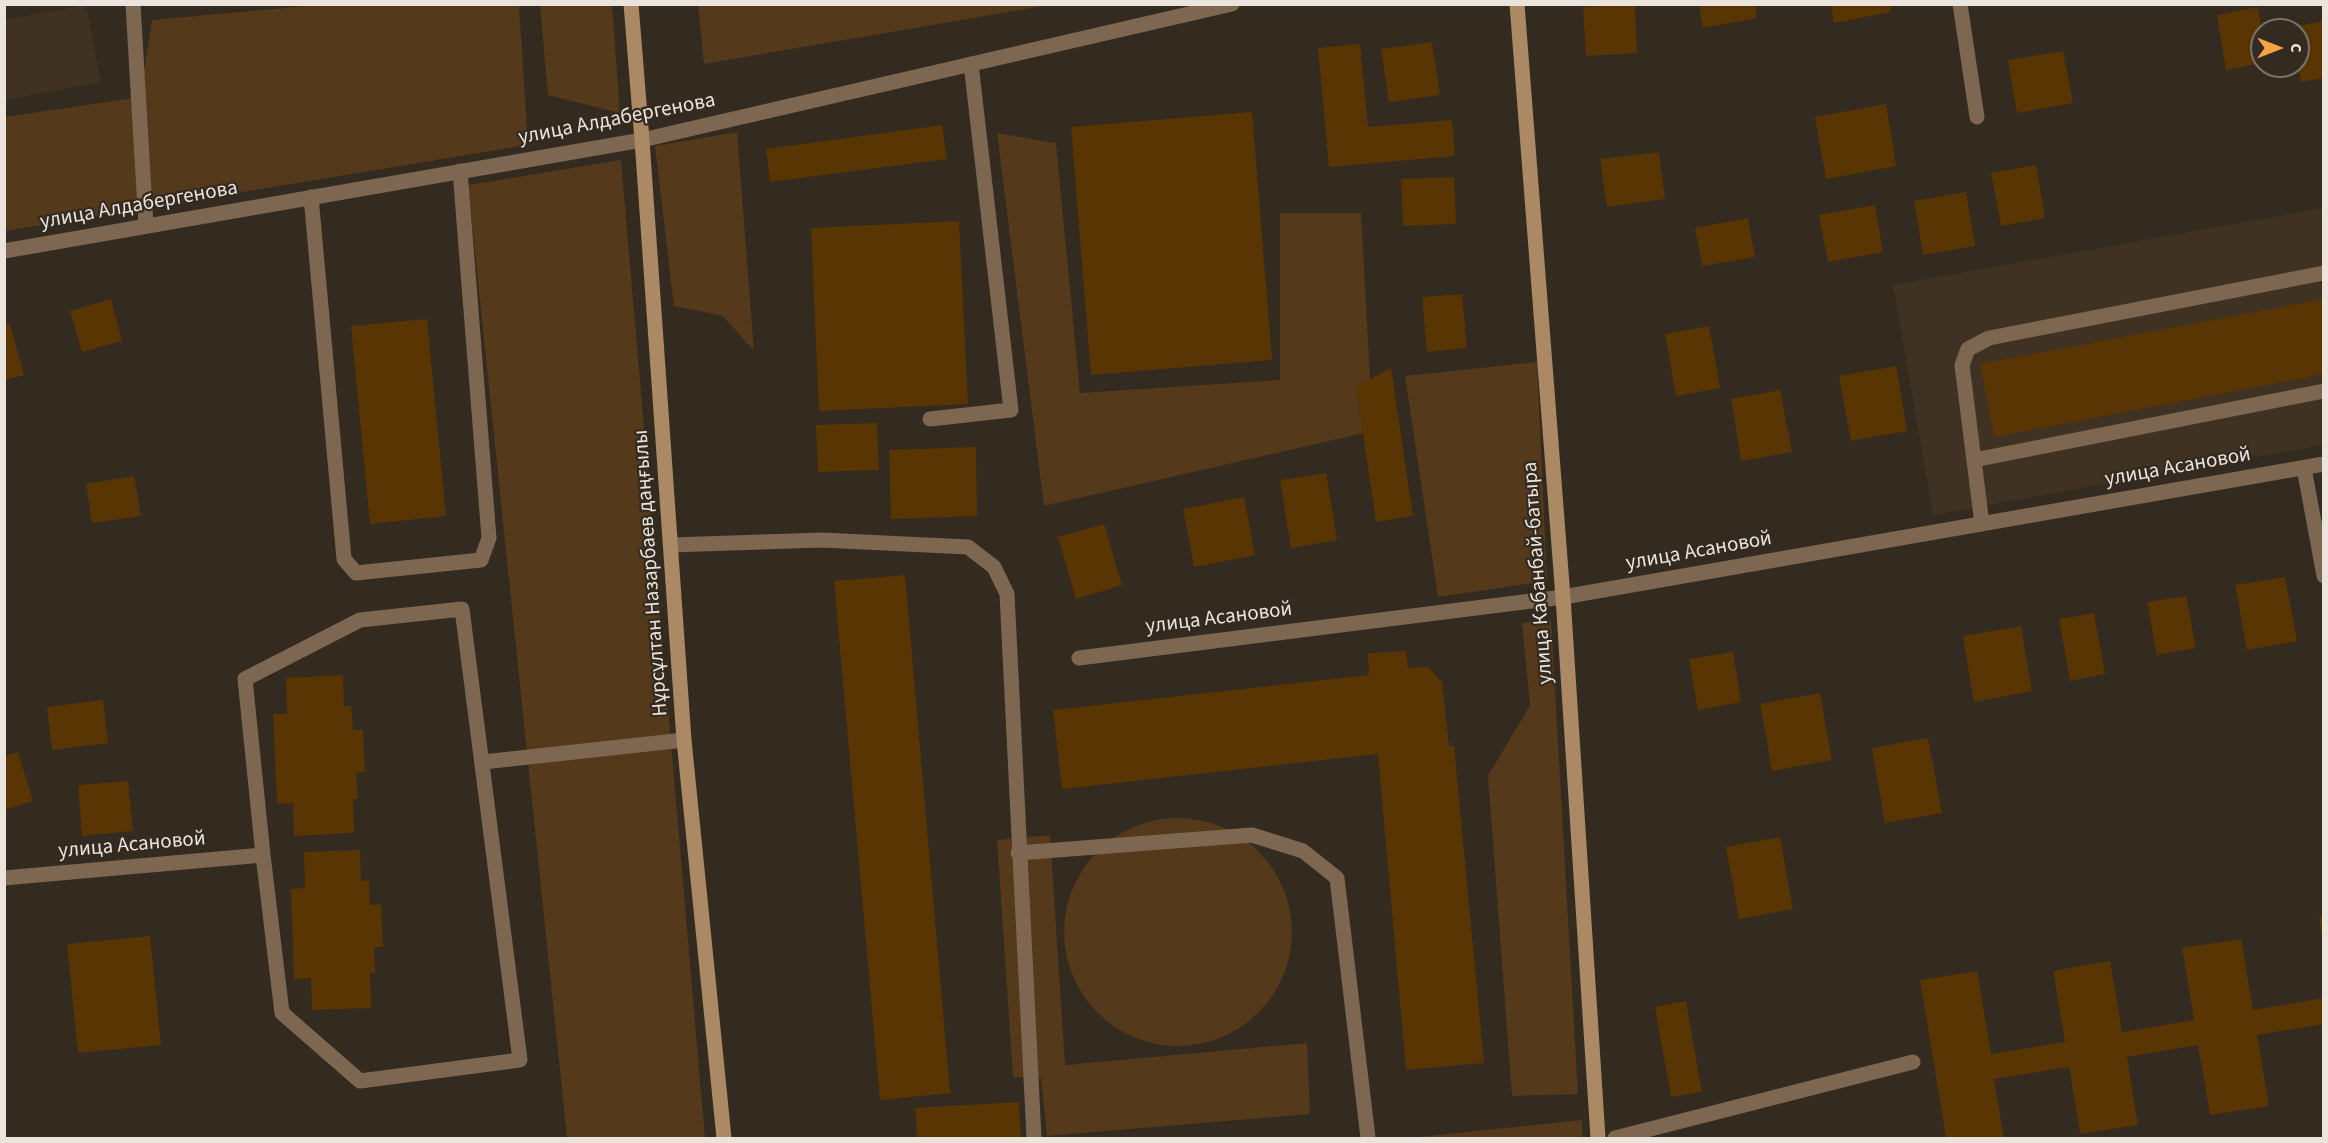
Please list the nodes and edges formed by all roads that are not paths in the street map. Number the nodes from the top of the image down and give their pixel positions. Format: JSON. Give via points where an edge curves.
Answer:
{"nodes":[{"id":1,"x":133,"y":4,"type":"edge"},
{"id":2,"x":631,"y":4,"type":"edge"},
{"id":3,"x":1232,"y":4,"type":"edge"},
{"id":4,"x":1517,"y":4,"type":"edge"},
{"id":5,"x":1960,"y":4,"type":"edge"},
{"id":6,"x":970,"y":64,"type":"junction"},
{"id":7,"x":1977,"y":117,"type":"dead end"},
{"id":8,"x":642,"y":140,"type":"junction"},
{"id":9,"x":460,"y":171,"type":"junction"},
{"id":10,"x":311,"y":197,"type":"junction"},
{"id":11,"x":146,"y":226,"type":"junction"},
{"id":12,"x":4,"y":251,"type":"edge"},
{"id":13,"x":2324,"y":273,"type":"edge"},
{"id":14,"x":2324,"y":391,"type":"edge"},
{"id":15,"x":930,"y":419,"type":"dead end"},
{"id":16,"x":1974,"y":459,"type":"junction"},
{"id":17,"x":2324,"y":464,"type":"edge"},
{"id":18,"x":2304,"y":468,"type":"junction"},
{"id":19,"x":1982,"y":524,"type":"junction"},
{"id":20,"x":671,"y":545,"type":"junction"},
{"id":21,"x":2324,"y":576,"type":"edge"},
{"id":22,"x":1563,"y":597,"type":"junction"},
{"id":23,"x":1079,"y":658,"type":"dead end"},
{"id":24,"x":684,"y":740,"type":"junction"},
{"id":25,"x":483,"y":762,"type":"junction"},
{"id":26,"x":1018,"y":853,"type":"junction"},
{"id":27,"x":263,"y":855,"type":"junction"},
{"id":28,"x":4,"y":878,"type":"edge"},
{"id":29,"x":1913,"y":1062,"type":"dead end"},
{"id":30,"x":724,"y":1138,"type":"edge"},
{"id":31,"x":1034,"y":1138,"type":"edge"},
{"id":32,"x":1368,"y":1138,"type":"edge"},
{"id":33,"x":1598,"y":1138,"type":"edge"},
{"id":34,"x":1616,"y":1138,"type":"edge"}],
"edges":[{"from":1,"to":11,"type":"street"},
{"from":2,"to":8,"type":"main road","name":"Нұрсұлтан Назарбаев даңғылы"},
{"from":3,"to":6,"type":"street","name":"улица Алдабергенова"},
{"from":4,"to":22,"type":"main road","name":"улица Кабанбай-батыра"},
{"from":5,"to":7,"type":"street"},
{"from":6,"to":8,"type":"street","name":"улица Алдабергенова"},
{"from":6,"to":15,"type":"street","via":[[1011,410]]},
{"from":8,"to":9,"type":"street","name":"улица Алдабергенова"},
{"from":8,"to":20,"type":"main road","name":"Нұрсұлтан Назарбаев даңғылы"},
{"from":9,"to":10,"type":"street","name":"улица Алдабергенова"},
{"from":9,"to":10,"type":"street","via":[[489,538],[481,560],[356,573],[344,559]]},
{"from":10,"to":11,"type":"street","name":"улица Алдабергенова"},
{"from":11,"to":12,"type":"street","name":"улица Алдабергенова"},
{"from":13,"to":16,"type":"street","via":[[1989,338],[1968,349],[1962,365]]},
{"from":14,"to":16,"type":"street"},
{"from":16,"to":19,"type":"street"},
{"from":17,"to":18,"type":"street","name":"улица Асановой"},
{"from":18,"to":19,"type":"street","name":"улица Асановой"},
{"from":18,"to":21,"type":"street"},
{"from":19,"to":22,"type":"street","name":"улица Асановой"},
{"from":20,"to":24,"type":"main road","name":"Нұрсұлтан Назарбаев даңғылы"},
{"from":20,"to":26,"type":"street","via":[[822,540],[968,547],[994,567],[1007,594]]},
{"from":22,"to":23,"type":"street","name":"улица Асановой"},
{"from":22,"to":33,"type":"main road","name":"улица Кабанбай-батыра"},
{"from":24,"to":25,"type":"street"},
{"from":24,"to":30,"type":"main road","name":"Нұрсұлтан Назарбаев даңғылы"},
{"from":25,"to":27,"type":"street","via":[[462,609],[360,620],[245,679]]},
{"from":25,"to":27,"type":"street","via":[[520,1060],[360,1081],[282,1013]]},
{"from":26,"to":31,"type":"street"},
{"from":26,"to":32,"type":"street","via":[[1252,836],[1303,851],[1337,878]]},
{"from":27,"to":28,"type":"street","name":"улица Асановой"},
{"from":29,"to":34,"type":"street"}]}
